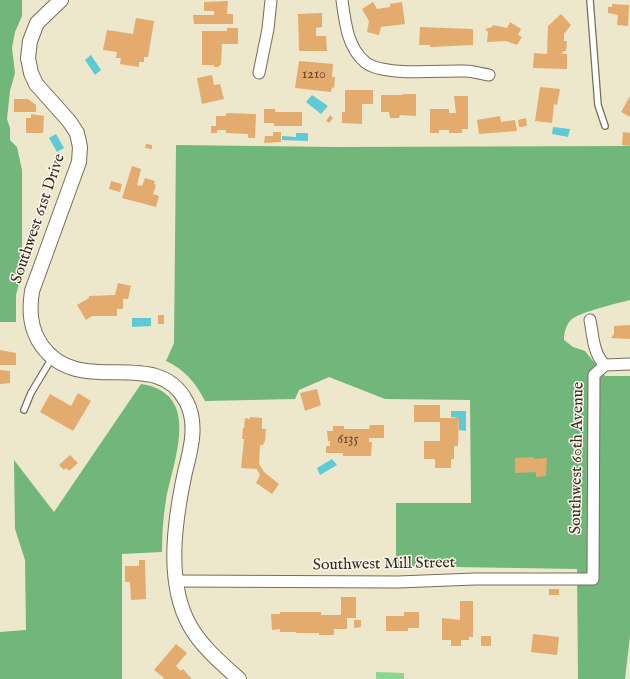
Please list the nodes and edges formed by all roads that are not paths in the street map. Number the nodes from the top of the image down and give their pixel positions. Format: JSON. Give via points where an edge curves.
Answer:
{"nodes":[{"id":1,"x":61,"y":0,"type":"edge"},
{"id":2,"x":271,"y":0,"type":"edge"},
{"id":3,"x":342,"y":0,"type":"edge"},
{"id":4,"x":590,"y":0,"type":"edge"},
{"id":5,"x":259,"y":73,"type":"dead end"},
{"id":6,"x":489,"y":75,"type":"dead end"},
{"id":7,"x":605,"y":126,"type":"dead end"},
{"id":8,"x":590,"y":320,"type":"dead end"},
{"id":9,"x":52,"y":358,"type":"junction"},
{"id":10,"x":630,"y":364,"type":"edge"},
{"id":11,"x":605,"y":365,"type":"junction"},
{"id":12,"x":24,"y":410,"type":"dead end"},
{"id":13,"x":593,"y":579,"type":"joint"},
{"id":14,"x":176,"y":581,"type":"junction"},
{"id":15,"x":239,"y":679,"type":"edge"}],
"edges":[{"from":1,"to":9,"type":"street","name":"Southwest 61st Drive","via":[[37,23],[28,53],[33,78],[74,128],[80,147],[77,171],[31,297],[33,328],[39,342]]},
{"from":2,"to":5,"type":"street"},
{"from":3,"to":6,"type":"street","via":[[346,30],[365,62],[391,71],[467,71]]},
{"from":4,"to":7,"type":"lane","via":[[598,105]]},
{"from":8,"to":11,"type":"street","name":"Southwest 60th Avenue","via":[[599,360]]},
{"from":9,"to":12,"type":"lane"},
{"from":9,"to":14,"type":"street","name":"Southwest 61st Drive","via":[[69,368],[82,371],[145,373],[155,376],[174,386],[186,402],[191,419],[192,437],[177,513]]},
{"from":10,"to":11,"type":"street"},
{"from":11,"to":13,"type":"street","name":"Southwest 60th Avenue","via":[[594,375]]},
{"from":13,"to":14,"type":"street","name":"Southwest Mill Street","via":[[398,582]]},
{"from":14,"to":15,"type":"street","name":"Southwest 61st Drive","via":[[181,604],[190,626],[203,644]]}]}
